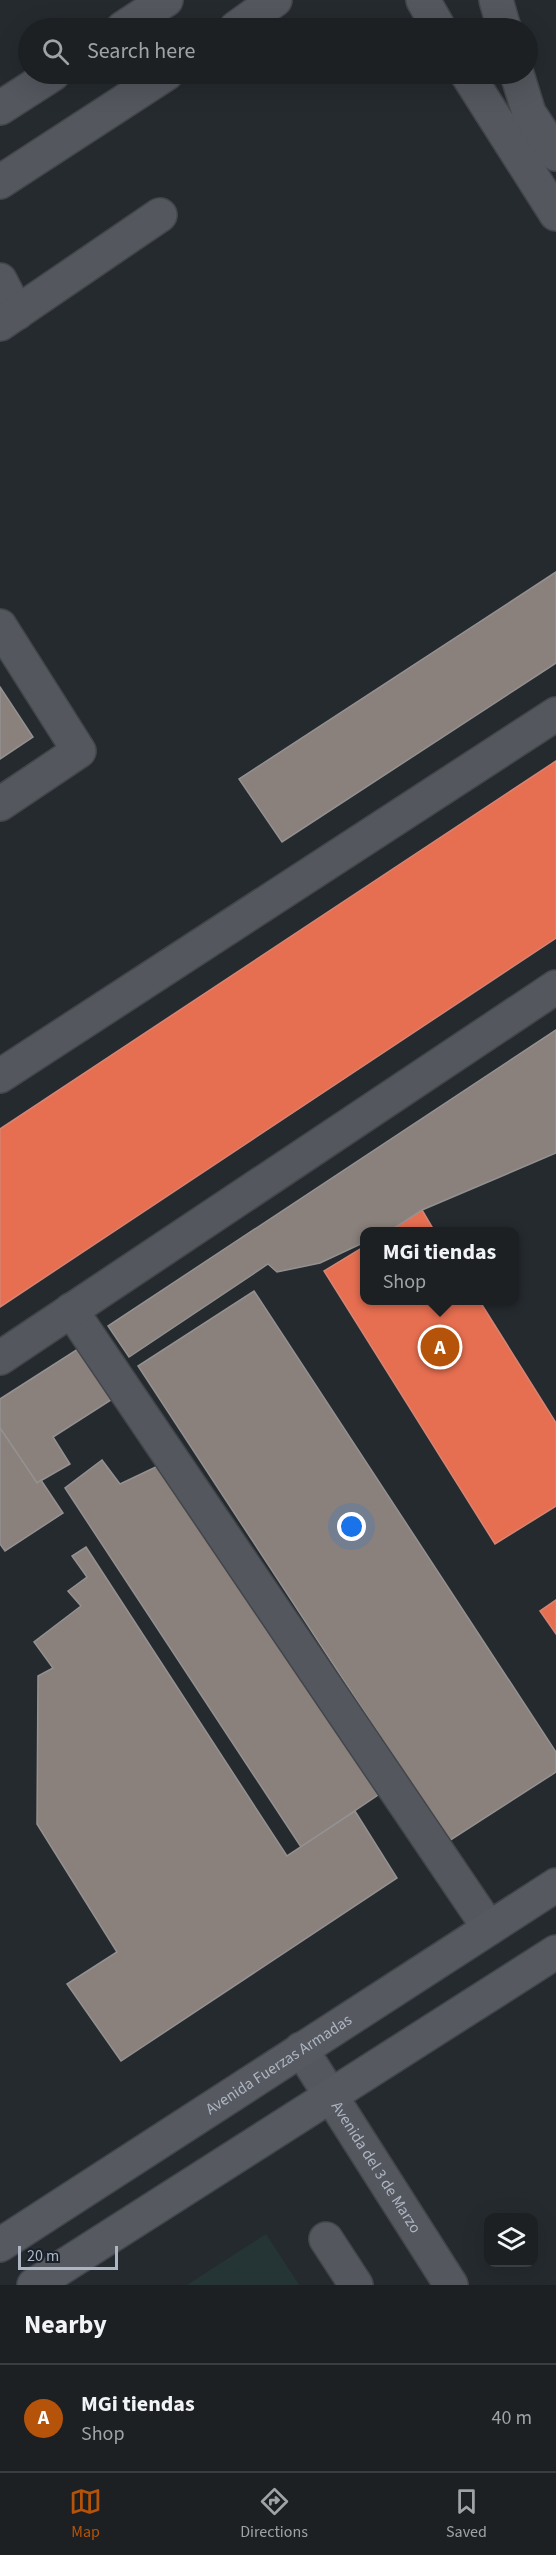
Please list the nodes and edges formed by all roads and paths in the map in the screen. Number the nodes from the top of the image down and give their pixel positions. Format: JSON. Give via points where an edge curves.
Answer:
{"nodes":[{"id":1,"x":166,"y":0,"type":"edge"},
{"id":2,"x":423,"y":0,"type":"edge"},
{"id":3,"x":496,"y":0,"type":"edge"},
{"id":4,"x":278,"y":3,"type":"edge"},
{"id":5,"x":138,"y":18,"type":"edge"},
{"id":6,"x":253,"y":18,"type":"edge"},
{"id":7,"x":433,"y":18,"type":"edge"},
{"id":8,"x":501,"y":18,"type":"edge"},
{"id":9,"x":37,"y":84,"type":"edge"},
{"id":10,"x":151,"y":84,"type":"edge"},
{"id":11,"x":473,"y":84,"type":"edge"},
{"id":12,"x":520,"y":84,"type":"edge"},
{"id":13,"x":0,"y":108,"type":"edge"},
{"id":14,"x":556,"y":154,"type":"edge"},
{"id":15,"x":0,"y":182,"type":"edge"},
{"id":16,"x":556,"y":214,"type":"edge"},
{"id":17,"x":160,"y":215,"type":"dead end"},
{"id":18,"x":0,"y":280,"type":"edge"},
{"id":19,"x":8,"y":318,"type":"edge"},
{"id":20,"x":0,"y":626,"type":"edge"},
{"id":21,"x":556,"y":714,"type":"edge"},
{"id":22,"x":0,"y":804,"type":"edge"},
{"id":23,"x":556,"y":987,"type":"edge"},
{"id":24,"x":0,"y":1076,"type":"edge"},
{"id":25,"x":72,"y":1310,"type":"junction"},
{"id":26,"x":0,"y":1358,"type":"edge"},
{"id":27,"x":556,"y":1885,"type":"edge"},
{"id":28,"x":489,"y":1928,"type":"junction"},
{"id":29,"x":556,"y":1952,"type":"edge"},
{"id":30,"x":301,"y":2049,"type":"junction"},
{"id":31,"x":330,"y":2096,"type":"junction"},
{"id":32,"x":326,"y":2239,"type":"dead end"},
{"id":33,"x":0,"y":2245,"type":"edge"},
{"id":34,"x":34,"y":2285,"type":"edge"},
{"id":35,"x":356,"y":2285,"type":"edge"},
{"id":36,"x":452,"y":2285,"type":"edge"}],
"edges":[{"from":1,"to":5,"type":"street"},
{"from":2,"to":7,"type":"street"},
{"from":3,"to":8,"type":"street"},
{"from":4,"to":6,"type":"street"},
{"from":9,"to":13,"type":"street"},
{"from":10,"to":15,"type":"street"},
{"from":11,"to":16,"type":"street"},
{"from":12,"to":14,"type":"street","via":[[529,113]]},
{"from":17,"to":19,"type":"street"},
{"from":18,"to":19,"type":"street"},
{"from":20,"to":22,"type":"street","via":[[80,751]]},
{"from":21,"to":24,"type":"street"},
{"from":23,"to":25,"type":"street"},
{"from":25,"to":26,"type":"street"},
{"from":25,"to":28,"type":"street"},
{"from":27,"to":28,"type":"main road","name":"Avenida Fuerzas Armadas"},
{"from":28,"to":30,"type":"main road","name":"Avenida Fuerzas Armadas"},
{"from":29,"to":31,"type":"main road"},
{"from":30,"to":31,"type":"street","name":"Avenida del 3 de Marzo"},
{"from":30,"to":33,"type":"main road","name":"Avenida Fuerzas Armadas"},
{"from":31,"to":34,"type":"main road"},
{"from":31,"to":36,"type":"street","name":"Avenida del 3 de Marzo"},
{"from":32,"to":35,"type":"street"}]}
